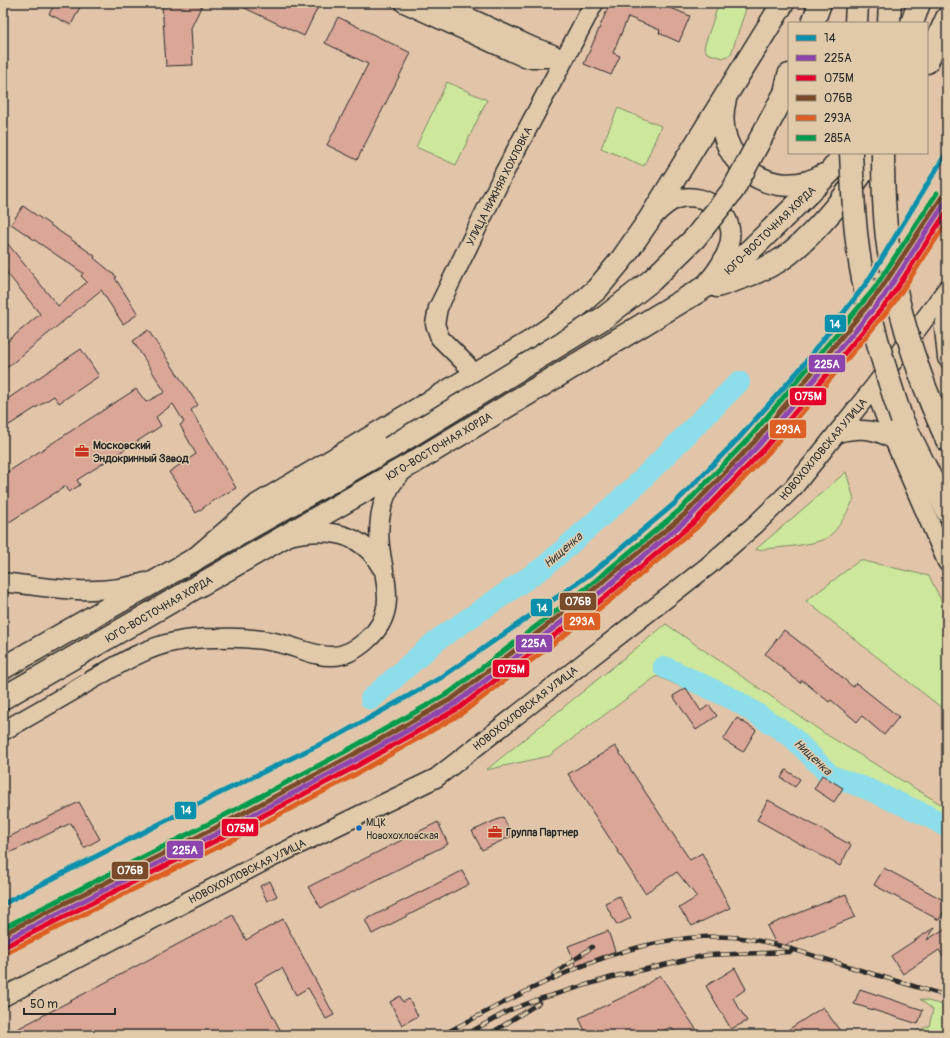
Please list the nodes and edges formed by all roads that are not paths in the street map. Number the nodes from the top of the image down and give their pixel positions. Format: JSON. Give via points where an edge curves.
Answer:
{"nodes":[{"id":1,"x":404,"y":3,"type":"edge"},
{"id":2,"x":438,"y":3,"type":"edge"},
{"id":3,"x":594,"y":3,"type":"edge"},
{"id":4,"x":783,"y":3,"type":"edge"},
{"id":5,"x":803,"y":3,"type":"edge"},
{"id":6,"x":820,"y":3,"type":"edge"},
{"id":7,"x":857,"y":3,"type":"edge"},
{"id":8,"x":890,"y":3,"type":"edge"},
{"id":9,"x":919,"y":3,"type":"edge"},
{"id":10,"x":947,"y":18,"type":"edge"},
{"id":11,"x":800,"y":22,"type":"edge"},
{"id":12,"x":813,"y":22,"type":"edge"},
{"id":13,"x":856,"y":22,"type":"edge"},
{"id":14,"x":889,"y":22,"type":"edge"},
{"id":15,"x":912,"y":22,"type":"edge"},
{"id":16,"x":565,"y":58,"type":"junction"},
{"id":17,"x":928,"y":60,"type":"edge"},
{"id":18,"x":788,"y":84,"type":"edge"},
{"id":19,"x":728,"y":90,"type":"junction"},
{"id":20,"x":844,"y":154,"type":"edge"},
{"id":21,"x":851,"y":154,"type":"edge"},
{"id":22,"x":874,"y":154,"type":"edge"},
{"id":23,"x":883,"y":154,"type":"edge"},
{"id":24,"x":831,"y":171,"type":"junction"},
{"id":25,"x":649,"y":220,"type":"junction"},
{"id":26,"x":947,"y":289,"type":"edge"},
{"id":27,"x":697,"y":292,"type":"junction"},
{"id":28,"x":947,"y":310,"type":"edge"},
{"id":29,"x":947,"y":358,"type":"edge"},
{"id":30,"x":467,"y":365,"type":"dead end"},
{"id":31,"x":874,"y":387,"type":"junction"},
{"id":32,"x":837,"y":433,"type":"junction"},
{"id":33,"x":894,"y":440,"type":"junction"},
{"id":34,"x":947,"y":440,"type":"edge"},
{"id":35,"x":411,"y":464,"type":"junction"},
{"id":36,"x":947,"y":511,"type":"edge"},
{"id":37,"x":284,"y":538,"type":"junction"},
{"id":38,"x":193,"y":561,"type":"junction"},
{"id":39,"x":947,"y":562,"type":"edge"},
{"id":40,"x":169,"y":575,"type":"junction"},
{"id":41,"x":386,"y":579,"type":"junction"},
{"id":42,"x":3,"y":582,"type":"edge"},
{"id":43,"x":3,"y":668,"type":"edge"},
{"id":44,"x":3,"y":698,"type":"edge"},
{"id":45,"x":3,"y":731,"type":"edge"},
{"id":46,"x":3,"y":997,"type":"edge"}],
"edges":[{"from":1,"to":16,"type":"street","via":[[526,58]]},
{"from":2,"to":16,"type":"street","via":[[531,46]]},
{"from":3,"to":16,"type":"street","name":"УЛИЦА НИЖНЯЯ ХОХЛОВКА"},
{"from":4,"to":19,"type":"main road"},
{"from":5,"to":11,"type":"main road"},
{"from":6,"to":12,"type":"main road"},
{"from":7,"to":13,"type":"main road"},
{"from":8,"to":14,"type":"main road"},
{"from":9,"to":15,"type":"main road"},
{"from":10,"to":17,"type":"main road"},
{"from":16,"to":30,"type":"street","name":"УЛИЦА НИЖНЯЯ ХОХЛОВКА","via":[[504,173],[438,308],[435,324],[440,338]]},
{"from":18,"to":38,"type":"main road","bridge":true,"via":[[733,190],[695,238],[652,280],[605,317],[390,448]]},
{"from":19,"to":24,"type":"main road","via":[[722,110],[722,126],[726,143],[741,166],[768,182],[782,185],[815,181]]},
{"from":19,"to":25,"type":"main road"},
{"from":20,"to":24,"type":"main road","name":"ЮГО-ВОСТОЧНАЯ ХОРДА"},
{"from":21,"to":36,"type":"main road","bridge":true,"via":[[860,267],[887,378],[902,420]]},
{"from":22,"to":27,"type":"main road","via":[[866,169],[830,213],[806,238],[778,261],[746,277]]},
{"from":23,"to":34,"type":"main road","bridge":true,"via":[[890,259],[900,311],[916,364]]},
{"from":24,"to":27,"type":"main road","name":"ЮГО-ВОСТОЧНАЯ ХОРДА","via":[[730,270]]},
{"from":25,"to":27,"type":"street","via":[[666,205],[677,199],[687,198],[708,201],[724,216],[730,227],[728,243],[716,272]]},
{"from":25,"to":38,"type":"main road","via":[[597,289],[563,320],[258,505]]},
{"from":26,"to":31,"type":"street","name":"НОВОХОХЛОВСКАЯ УЛИЦА"},
{"from":27,"to":35,"type":"main road","name":"ЮГО-ВОСТОЧНАЯ ХОРДА"},
{"from":28,"to":29,"type":"street","via":[[944,328]]},
{"from":31,"to":32,"type":"street","name":"НОВОХОХЛОВСКАЯ УЛИЦА"},
{"from":31,"to":33,"type":"street"},
{"from":32,"to":33,"type":"street","via":[[866,430],[881,432]]},
{"from":32,"to":46,"type":"street","name":"НОВОХОХЛОВСКАЯ УЛИЦА","via":[[793,488],[708,566],[436,778],[276,856]]},
{"from":33,"to":39,"type":"street"},
{"from":35,"to":37,"type":"main road","name":"ЮГО-ВОСТОЧНАЯ ХОРДА"},
{"from":35,"to":41,"type":"street","via":[[390,486],[382,510],[380,546]]},
{"from":37,"to":41,"type":"street","via":[[322,532],[333,532],[353,538],[363,544],[378,560]]},
{"from":37,"to":44,"type":"main road","name":"ЮГО-ВОСТОЧНАЯ ХОРДА"},
{"from":38,"to":40,"type":"main road"},
{"from":40,"to":42,"type":"street","via":[[131,586],[94,591]]},
{"from":40,"to":43,"type":"main road"},
{"from":41,"to":45,"type":"street","via":[[388,601],[382,622],[369,639],[351,651],[319,656],[276,642],[242,637],[174,642],[142,652]]}]}
